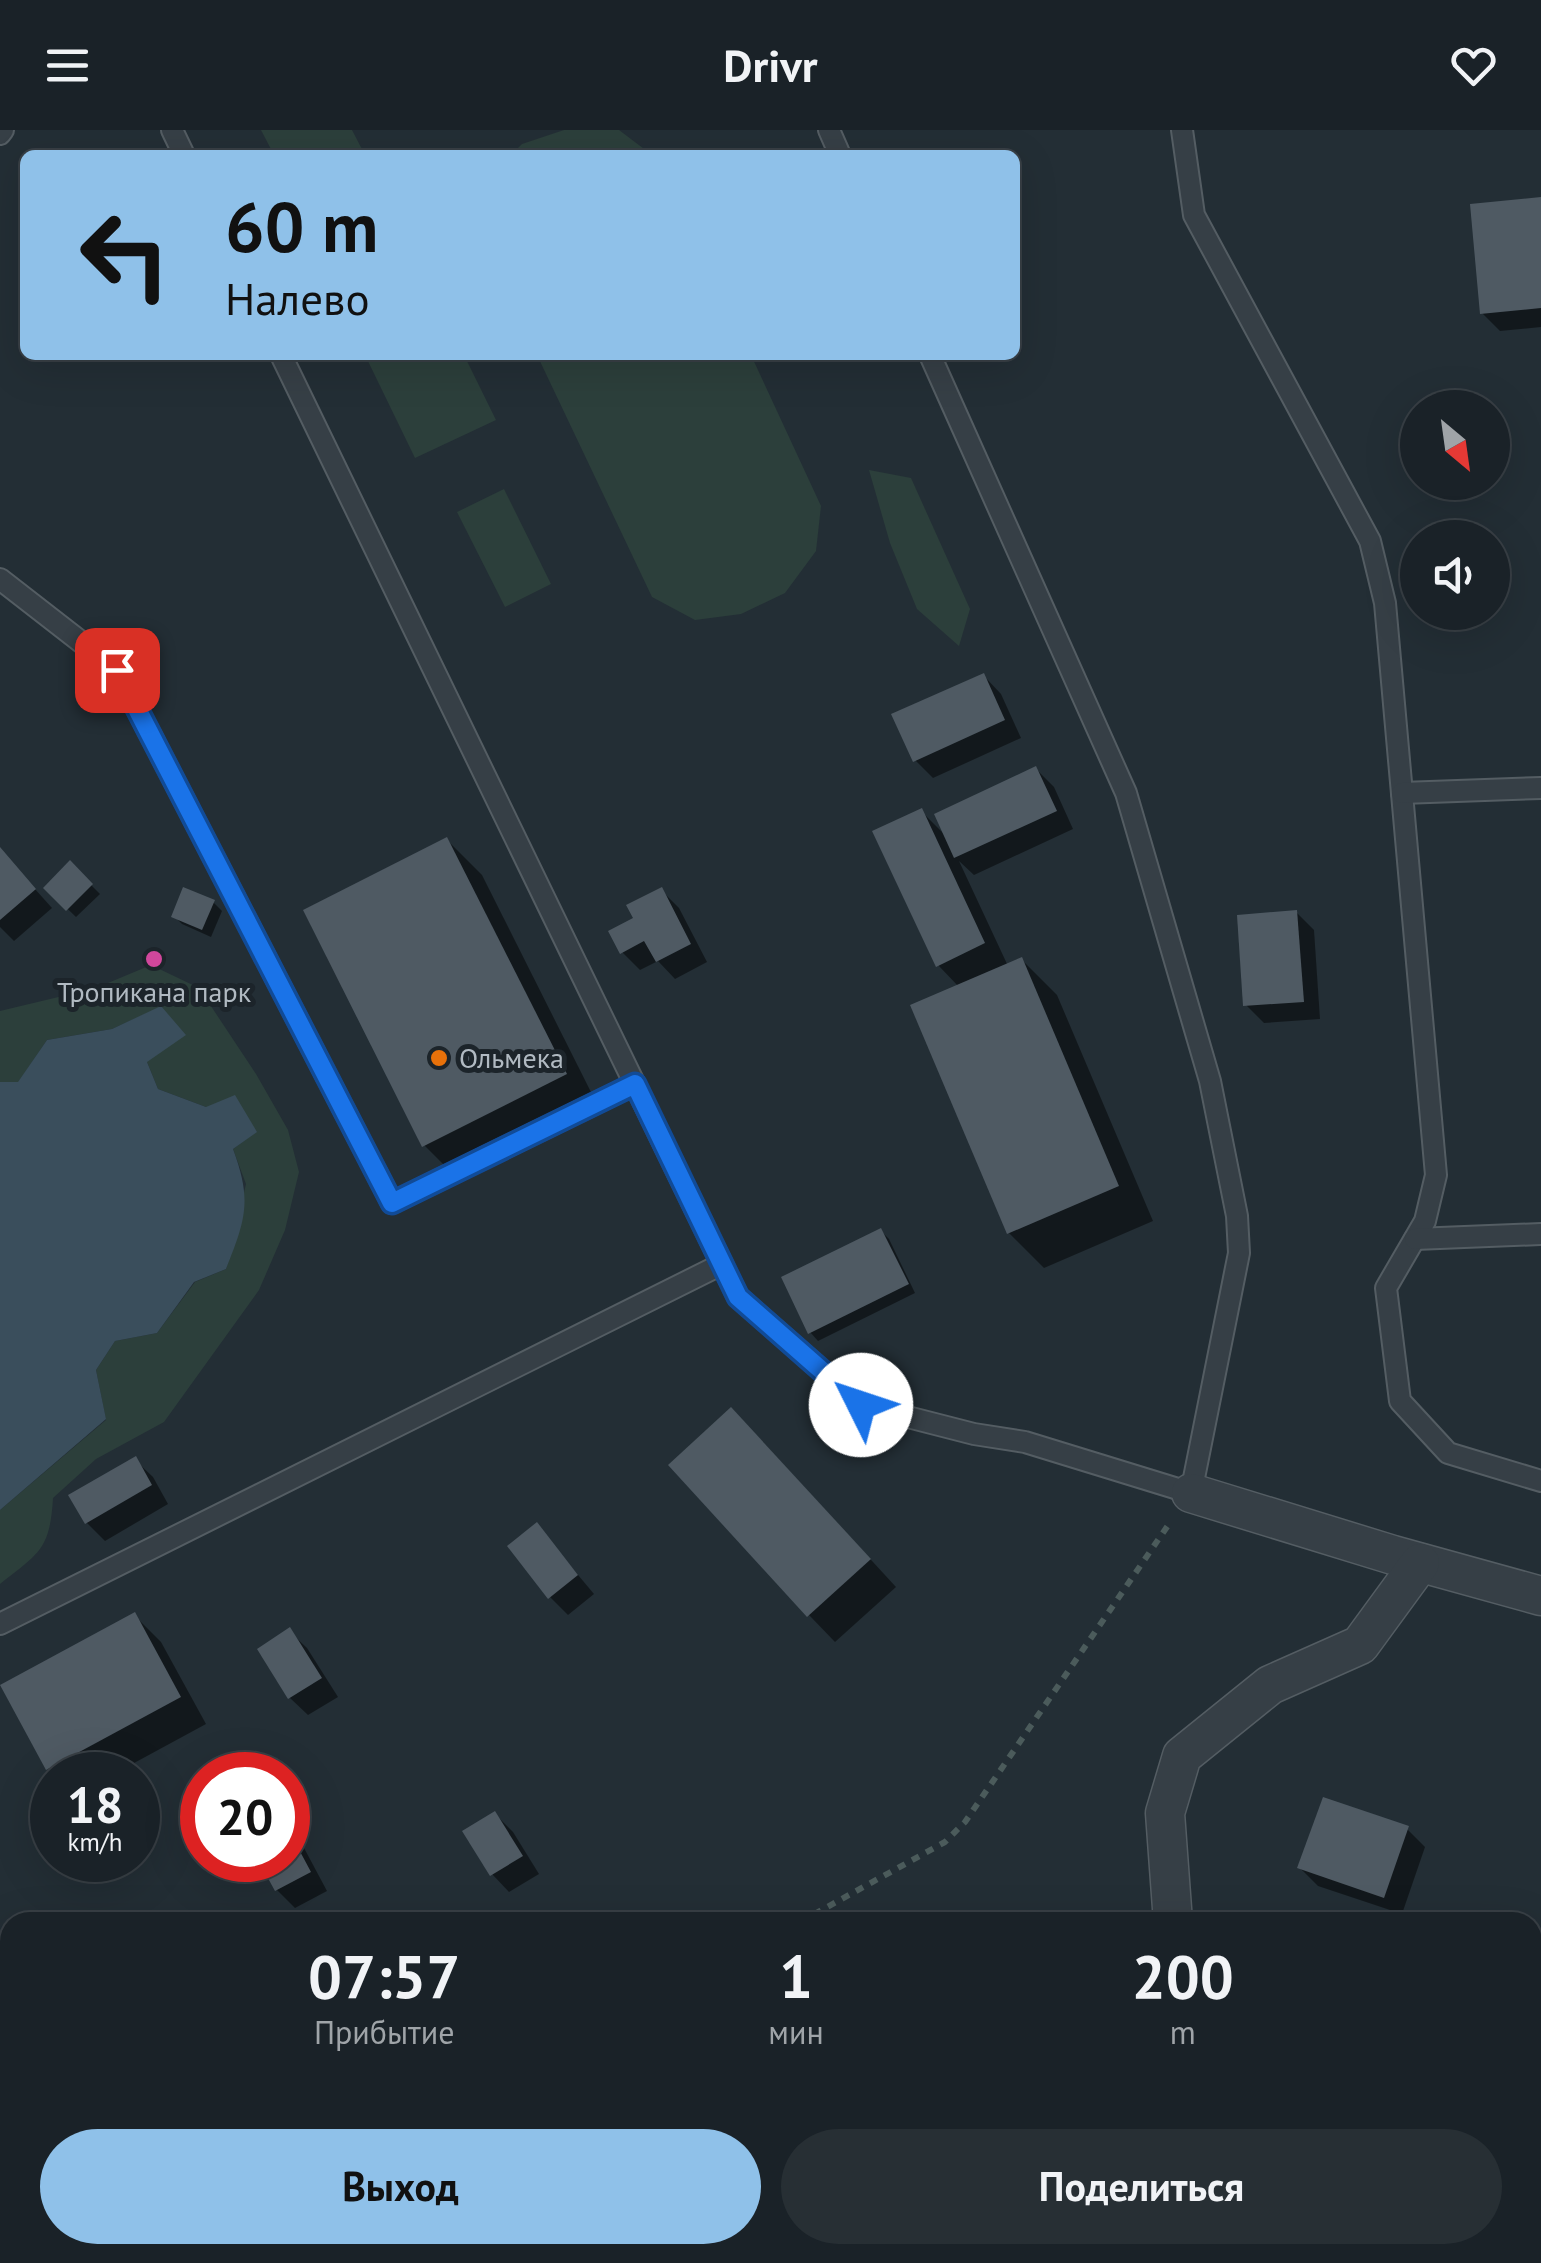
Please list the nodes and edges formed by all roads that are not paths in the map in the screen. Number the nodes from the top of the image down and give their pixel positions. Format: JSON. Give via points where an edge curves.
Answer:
{"nodes":[{"id":1,"x":1182,"y":130,"type":"edge"},
{"id":2,"x":283,"y":360,"type":"edge"},
{"id":3,"x":932,"y":360,"type":"edge"},
{"id":4,"x":0,"y":579,"type":"edge"},
{"id":5,"x":1541,"y":788,"type":"edge"},
{"id":6,"x":1402,"y":793,"type":"junction"},
{"id":7,"x":635,"y":1084,"type":"junction"},
{"id":8,"x":1541,"y":1234,"type":"edge"},
{"id":9,"x":1415,"y":1240,"type":"junction"},
{"id":10,"x":722,"y":1264,"type":"junction"},
{"id":11,"x":1541,"y":1482,"type":"edge"},
{"id":12,"x":1191,"y":1494,"type":"junction"},
{"id":13,"x":1420,"y":1563,"type":"junction"},
{"id":14,"x":1541,"y":1596,"type":"edge"},
{"id":15,"x":0,"y":1624,"type":"edge"},
{"id":16,"x":1172,"y":1912,"type":"edge"}],
"edges":[{"from":1,"to":6,"type":"lane","via":[[1194,215],[1370,542],[1385,603]]},
{"from":2,"to":7,"type":"lane"},
{"from":3,"to":12,"type":"lane","via":[[1126,793],[1210,1082],[1239,1252]]},
{"from":4,"to":7,"type":"lane","via":[[117,670],[392,1203]]},
{"from":5,"to":6,"type":"lane"},
{"from":6,"to":9,"type":"lane","via":[[1436,1174]]},
{"from":7,"to":10,"type":"lane"},
{"from":8,"to":9,"type":"lane"},
{"from":9,"to":11,"type":"lane","via":[[1386,1288],[1400,1400],[1448,1453]]},
{"from":10,"to":12,"type":"lane","via":[[738,1297],[861,1405],[1025,1442]]},
{"from":10,"to":15,"type":"lane"},
{"from":12,"to":13,"type":"street"},
{"from":13,"to":14,"type":"street"},
{"from":13,"to":16,"type":"street","via":[[1360,1645],[1270,1686],[1182,1756],[1165,1813]]}]}
